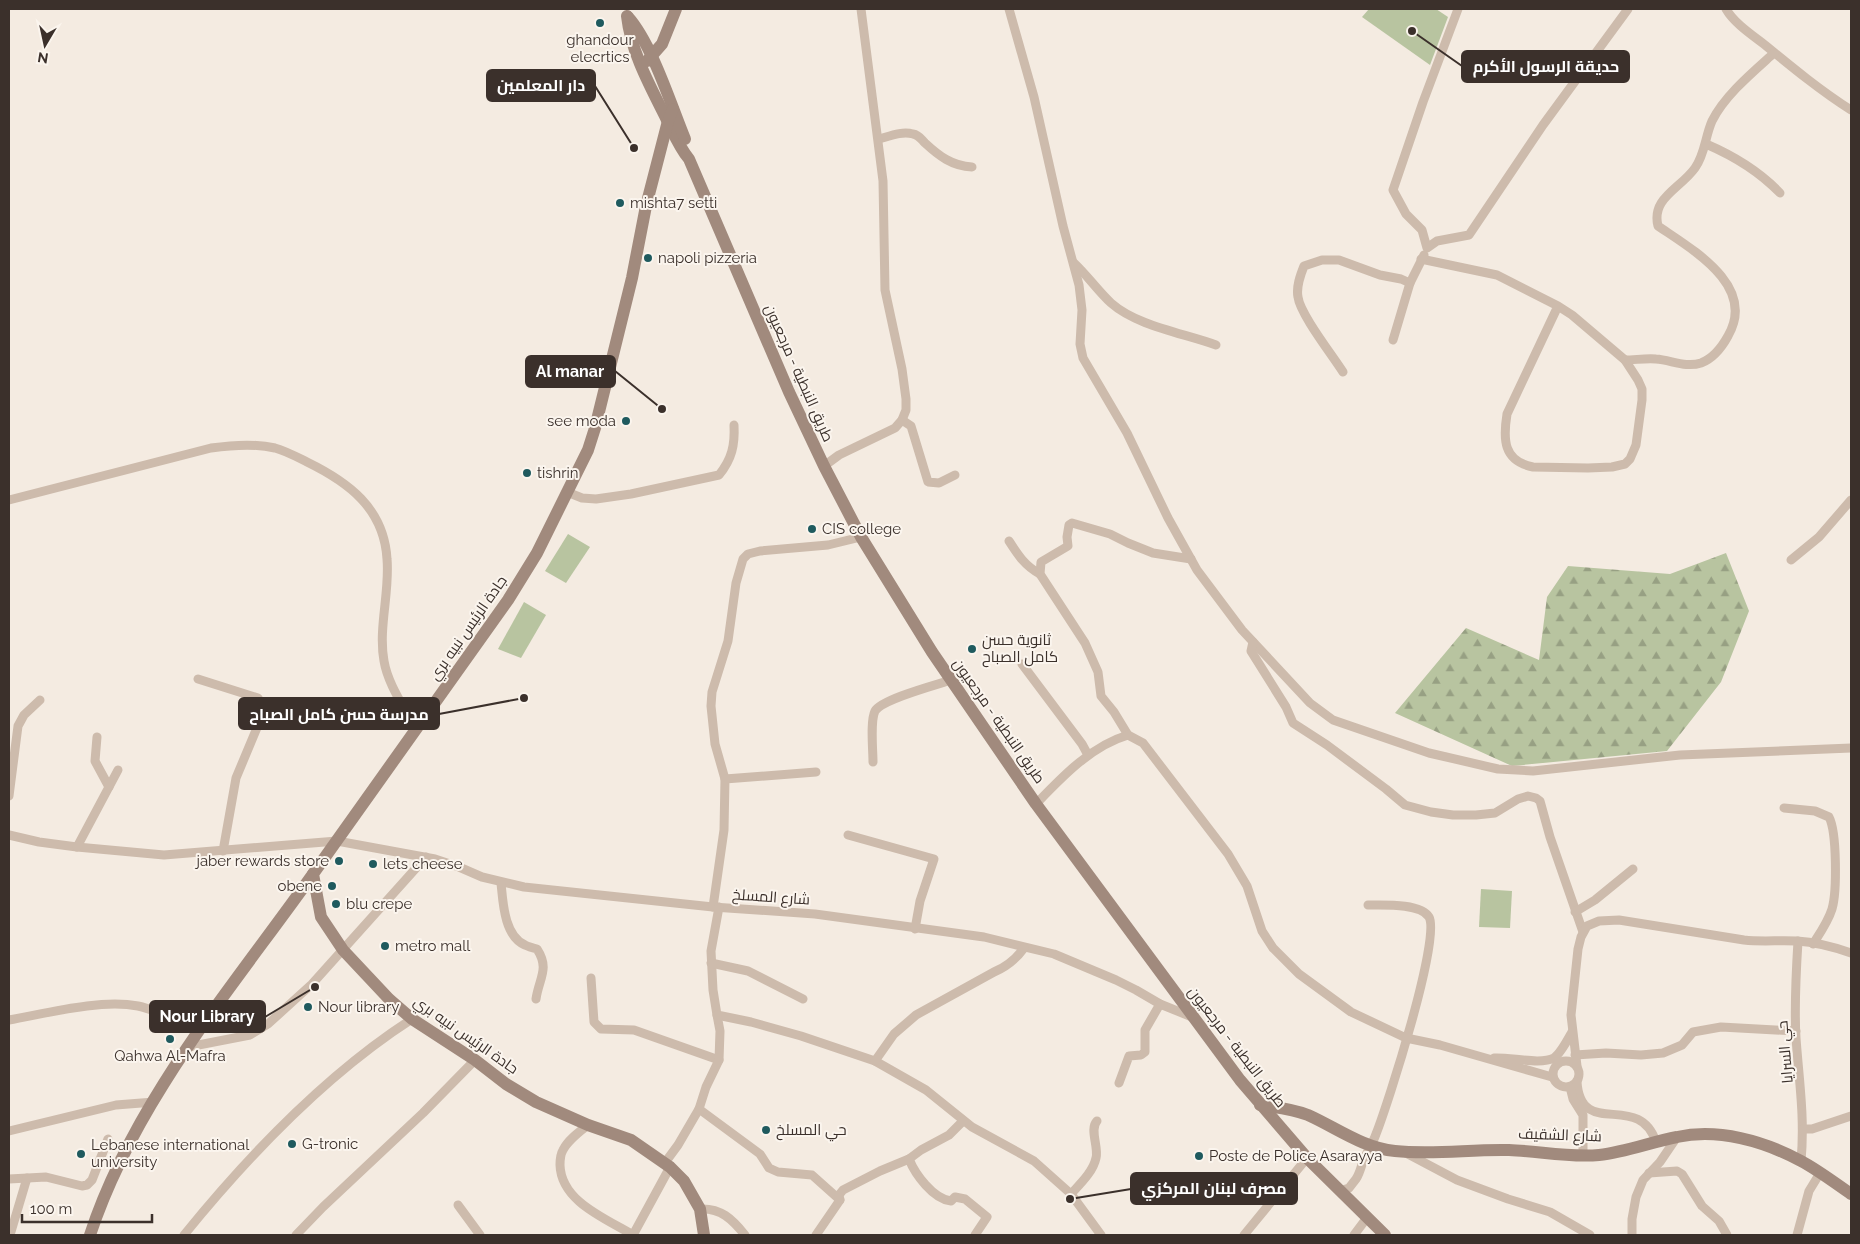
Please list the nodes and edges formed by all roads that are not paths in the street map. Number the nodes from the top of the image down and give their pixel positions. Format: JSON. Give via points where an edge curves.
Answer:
{"nodes":[{"id":1,"x":676,"y":9,"type":"edge"},
{"id":2,"x":861,"y":9,"type":"edge"},
{"id":3,"x":1009,"y":9,"type":"edge"},
{"id":4,"x":1458,"y":9,"type":"edge"},
{"id":5,"x":1628,"y":9,"type":"edge"},
{"id":6,"x":1726,"y":9,"type":"edge"},
{"id":7,"x":625,"y":13,"type":"edge"},
{"id":8,"x":1774,"y":52,"type":"junction"},
{"id":9,"x":646,"y":61,"type":"junction"},
{"id":10,"x":1851,"y":110,"type":"edge"},
{"id":11,"x":668,"y":111,"type":"junction"},
{"id":12,"x":879,"y":138,"type":"junction"},
{"id":13,"x":1706,"y":144,"type":"junction"},
{"id":14,"x":972,"y":168,"type":"dead end"},
{"id":15,"x":1780,"y":192,"type":"dead end"},
{"id":16,"x":1428,"y":248,"type":"junction"},
{"id":17,"x":1421,"y":259,"type":"junction"},
{"id":18,"x":1074,"y":263,"type":"junction"},
{"id":19,"x":1410,"y":283,"type":"junction"},
{"id":20,"x":1558,"y":306,"type":"junction"},
{"id":21,"x":1393,"y":340,"type":"dead end"},
{"id":22,"x":1216,"y":345,"type":"dead end"},
{"id":23,"x":1625,"y":360,"type":"junction"},
{"id":24,"x":1344,"y":372,"type":"dead end"},
{"id":25,"x":902,"y":420,"type":"junction"},
{"id":26,"x":734,"y":425,"type":"dead end"},
{"id":27,"x":824,"y":466,"type":"junction"},
{"id":28,"x":955,"y":474,"type":"dead end"},
{"id":29,"x":567,"y":492,"type":"junction"},
{"id":30,"x":9,"y":500,"type":"edge"},
{"id":31,"x":1851,"y":500,"type":"edge"},
{"id":32,"x":861,"y":537,"type":"junction"},
{"id":33,"x":1009,"y":541,"type":"dead end"},
{"id":34,"x":1191,"y":559,"type":"junction"},
{"id":35,"x":1791,"y":560,"type":"dead end"},
{"id":36,"x":1040,"y":574,"type":"junction"},
{"id":37,"x":1253,"y":642,"type":"junction"},
{"id":38,"x":1022,"y":664,"type":"dead end"},
{"id":39,"x":198,"y":679,"type":"dead end"},
{"id":40,"x":951,"y":680,"type":"junction"},
{"id":41,"x":40,"y":700,"type":"dead end"},
{"id":42,"x":416,"y":730,"type":"junction"},
{"id":43,"x":1128,"y":735,"type":"junction"},
{"id":44,"x":97,"y":737,"type":"dead end"},
{"id":45,"x":1851,"y":748,"type":"edge"},
{"id":46,"x":1088,"y":755,"type":"junction"},
{"id":47,"x":873,"y":762,"type":"dead end"},
{"id":48,"x":118,"y":770,"type":"dead end"},
{"id":49,"x":816,"y":772,"type":"dead end"},
{"id":50,"x":724,"y":779,"type":"junction"},
{"id":51,"x":109,"y":788,"type":"junction"},
{"id":52,"x":9,"y":796,"type":"edge"},
{"id":53,"x":1036,"y":804,"type":"junction"},
{"id":54,"x":1784,"y":808,"type":"dead end"},
{"id":55,"x":9,"y":835,"type":"edge"},
{"id":56,"x":848,"y":835,"type":"dead end"},
{"id":57,"x":337,"y":841,"type":"junction"},
{"id":58,"x":77,"y":848,"type":"junction"},
{"id":59,"x":223,"y":851,"type":"junction"},
{"id":60,"x":426,"y":857,"type":"junction"},
{"id":61,"x":1633,"y":868,"type":"dead end"},
{"id":62,"x":313,"y":874,"type":"junction"},
{"id":63,"x":501,"y":883,"type":"junction"},
{"id":64,"x":1368,"y":905,"type":"dead end"},
{"id":65,"x":716,"y":907,"type":"junction"},
{"id":66,"x":1575,"y":912,"type":"junction"},
{"id":67,"x":915,"y":929,"type":"junction"},
{"id":68,"x":1583,"y":932,"type":"junction"},
{"id":69,"x":1798,"y":941,"type":"junction"},
{"id":70,"x":1813,"y":944,"type":"junction"},
{"id":71,"x":1024,"y":948,"type":"junction"},
{"id":72,"x":343,"y":950,"type":"junction"},
{"id":73,"x":1851,"y":953,"type":"edge"},
{"id":74,"x":711,"y":963,"type":"junction"},
{"id":75,"x":591,"y":978,"type":"dead end"},
{"id":76,"x":536,"y":999,"type":"dead end"},
{"id":77,"x":803,"y":999,"type":"dead end"},
{"id":78,"x":1160,"y":1004,"type":"junction"},
{"id":79,"x":717,"y":1015,"type":"junction"},
{"id":80,"x":1192,"y":1017,"type":"junction"},
{"id":81,"x":412,"y":1019,"type":"junction"},
{"id":82,"x":9,"y":1020,"type":"edge"},
{"id":83,"x":199,"y":1030,"type":"junction"},
{"id":84,"x":1796,"y":1031,"type":"junction"},
{"id":85,"x":1572,"y":1032,"type":"junction"},
{"id":86,"x":1406,"y":1038,"type":"junction"},
{"id":87,"x":188,"y":1047,"type":"junction"},
{"id":88,"x":1575,"y":1055,"type":"junction"},
{"id":89,"x":1488,"y":1059,"type":"junction"},
{"id":90,"x":475,"y":1060,"type":"junction"},
{"id":91,"x":719,"y":1060,"type":"junction"},
{"id":92,"x":1557,"y":1060,"type":"junction"},
{"id":93,"x":875,"y":1061,"type":"junction"},
{"id":94,"x":1577,"y":1066,"type":"junction"},
{"id":95,"x":1552,"y":1076,"type":"junction"},
{"id":96,"x":1119,"y":1083,"type":"dead end"},
{"id":97,"x":1574,"y":1084,"type":"junction"},
{"id":98,"x":154,"y":1102,"type":"junction"},
{"id":99,"x":1260,"y":1105,"type":"junction"},
{"id":100,"x":699,"y":1109,"type":"junction"},
{"id":101,"x":1851,"y":1116,"type":"edge"},
{"id":102,"x":1097,"y":1120,"type":"dead end"},
{"id":103,"x":963,"y":1121,"type":"junction"},
{"id":104,"x":588,"y":1125,"type":"junction"},
{"id":105,"x":1803,"y":1130,"type":"junction"},
{"id":106,"x":9,"y":1131,"type":"edge"},
{"id":107,"x":1677,"y":1137,"type":"junction"},
{"id":108,"x":108,"y":1140,"type":"dead end"},
{"id":109,"x":1656,"y":1142,"type":"junction"},
{"id":110,"x":1371,"y":1146,"type":"junction"},
{"id":111,"x":1404,"y":1151,"type":"junction"},
{"id":112,"x":1583,"y":1155,"type":"junction"},
{"id":113,"x":1306,"y":1158,"type":"junction"},
{"id":114,"x":909,"y":1159,"type":"junction"},
{"id":115,"x":1801,"y":1161,"type":"junction"},
{"id":116,"x":667,"y":1166,"type":"junction"},
{"id":117,"x":1649,"y":1172,"type":"junction"},
{"id":118,"x":1820,"y":1173,"type":"junction"},
{"id":119,"x":27,"y":1178,"type":"junction"},
{"id":120,"x":9,"y":1179,"type":"edge"},
{"id":121,"x":1340,"y":1190,"type":"junction"},
{"id":122,"x":1071,"y":1194,"type":"junction"},
{"id":123,"x":1851,"y":1194,"type":"edge"},
{"id":124,"x":840,"y":1200,"type":"junction"},
{"id":125,"x":458,"y":1205,"type":"dead end"},
{"id":126,"x":700,"y":1209,"type":"junction"},
{"id":127,"x":1366,"y":1219,"type":"junction"},
{"id":128,"x":10,"y":1235,"type":"edge"},
{"id":129,"x":90,"y":1235,"type":"edge"},
{"id":130,"x":184,"y":1235,"type":"edge"},
{"id":131,"x":296,"y":1235,"type":"edge"},
{"id":132,"x":480,"y":1235,"type":"edge"},
{"id":133,"x":633,"y":1235,"type":"edge"},
{"id":134,"x":704,"y":1235,"type":"edge"},
{"id":135,"x":745,"y":1235,"type":"edge"},
{"id":136,"x":816,"y":1235,"type":"edge"},
{"id":137,"x":975,"y":1235,"type":"edge"},
{"id":138,"x":1101,"y":1235,"type":"edge"},
{"id":139,"x":1244,"y":1235,"type":"edge"},
{"id":140,"x":1354,"y":1235,"type":"edge"},
{"id":141,"x":1385,"y":1235,"type":"edge"},
{"id":142,"x":1590,"y":1235,"type":"edge"},
{"id":143,"x":1632,"y":1235,"type":"edge"},
{"id":144,"x":1727,"y":1235,"type":"edge"},
{"id":145,"x":1797,"y":1235,"type":"edge"}],
"edges":[{"from":1,"to":9,"type":"main road","via":[[662,44]]},
{"from":2,"to":12,"type":"street"},
{"from":3,"to":18,"type":"street"},
{"from":4,"to":16,"type":"street","via":[[1393,190],[1406,214],[1422,230]]},
{"from":5,"to":16,"type":"street","via":[[1543,125],[1469,236],[1437,241]]},
{"from":6,"to":8,"type":"street"},
{"from":7,"to":9,"type":"main road","name":"طريق النبطية - مرجعيون","via":[[634,25]]},
{"from":8,"to":10,"type":"street"},
{"from":8,"to":13,"type":"street","via":[[1723,105],[1713,120]]},
{"from":9,"to":11,"type":"main road","name":"طريق النبطية - مرجعيون"},
{"from":11,"to":27,"type":"main road","name":"طريق النبطية - مرجعيون","via":[[688,149],[689,159]]},
{"from":11,"to":29,"type":"main road","name":"جادة الرئيس نبيه بري","via":[[656,140],[651,184],[603,401],[588,450]]},
{"from":12,"to":14,"type":"street","via":[[906,132],[918,135],[949,162]]},
{"from":12,"to":25,"type":"street","via":[[885,290],[906,399]]},
{"from":13,"to":15,"type":"street","via":[[1744,162]]},
{"from":13,"to":23,"type":"street","via":[[1694,168],[1661,202],[1656,218],[1658,226],[1699,254],[1723,278],[1736,305],[1736,318],[1723,346],[1701,363]]},
{"from":16,"to":17,"type":"street"},
{"from":17,"to":19,"type":"street"},
{"from":17,"to":20,"type":"street","via":[[1496,275]]},
{"from":18,"to":22,"type":"street","via":[[1120,309],[1148,323]]},
{"from":18,"to":34,"type":"street","via":[[1082,297],[1080,344],[1083,358],[1127,433]]},
{"from":19,"to":21,"type":"street"},
{"from":19,"to":24,"type":"street","via":[[1339,260],[1322,260],[1304,266],[1298,299]]},
{"from":20,"to":23,"type":"street"},
{"from":20,"to":23,"type":"street","via":[[1507,414],[1505,445],[1516,460],[1524,466],[1533,467],[1604,468],[1625,464],[1636,445],[1642,389]]},
{"from":25,"to":27,"type":"street","via":[[894,428],[839,455]]},
{"from":25,"to":28,"type":"street","via":[[911,426],[928,482],[940,483]]},
{"from":26,"to":29,"type":"street","via":[[733,453],[719,475],[596,499]]},
{"from":27,"to":32,"type":"main road","name":"طريق النبطية - مرجعيون"},
{"from":29,"to":42,"type":"main road","name":"جادة الرئيس نبيه بري","via":[[537,553],[508,600]]},
{"from":30,"to":42,"type":"street","via":[[211,448],[234,445],[276,448],[318,467],[341,481],[367,504],[384,541],[387,559],[384,661]]},
{"from":31,"to":35,"type":"street","via":[[1819,537]]},
{"from":32,"to":40,"type":"main road","name":"طريق النبطية - مرجعيون"},
{"from":32,"to":50,"type":"street","via":[[828,546],[760,551],[743,559],[736,583],[728,641],[712,692],[715,744]]},
{"from":33,"to":36,"type":"street","via":[[1020,558]]},
{"from":34,"to":36,"type":"street","via":[[1153,553],[1110,534],[1072,523],[1067,536],[1068,546],[1041,562]]},
{"from":34,"to":37,"type":"street"},
{"from":36,"to":43,"type":"street","via":[[1078,631],[1098,672],[1101,696]]},
{"from":37,"to":45,"type":"street","via":[[1310,703],[1332,720],[1430,753],[1486,767],[1534,771],[1680,755]]},
{"from":37,"to":66,"type":"street","via":[[1251,651],[1293,723],[1406,805],[1431,812],[1476,815],[1495,813],[1528,796],[1540,801]]},
{"from":38,"to":46,"type":"street"},
{"from":39,"to":59,"type":"street","via":[[258,698],[264,711],[236,778]]},
{"from":40,"to":47,"type":"street","via":[[881,705],[873,722]]},
{"from":40,"to":53,"type":"main road","name":"طريق النبطية - مرجعيون"},
{"from":41,"to":52,"type":"street","via":[[24,715],[18,726]]},
{"from":42,"to":57,"type":"main road","name":"جادة الرئيس نبيه بري"},
{"from":43,"to":46,"type":"street"},
{"from":43,"to":86,"type":"street","via":[[1143,743],[1228,854],[1247,886],[1262,931],[1273,948],[1299,974],[1351,1012]]},
{"from":44,"to":51,"type":"street","via":[[95,761]]},
{"from":46,"to":53,"type":"street"},
{"from":48,"to":51,"type":"street"},
{"from":49,"to":50,"type":"street"},
{"from":50,"to":65,"type":"street","via":[[724,830]]},
{"from":51,"to":58,"type":"street"},
{"from":53,"to":80,"type":"main road","name":"طريق النبطية - مرجعيون"},
{"from":54,"to":70,"type":"street","via":[[1820,813],[1829,817],[1833,826],[1836,856],[1833,904]]},
{"from":55,"to":58,"type":"street","name":"شارع المسلخ"},
{"from":56,"to":67,"type":"street","via":[[934,859],[920,901]]},
{"from":57,"to":59,"type":"street","name":"شارع المسلخ"},
{"from":57,"to":60,"type":"street","name":"شارع المسلخ"},
{"from":57,"to":62,"type":"main road","name":"جادة الرئيس نبيه بري"},
{"from":58,"to":59,"type":"street","name":"شارع المسلخ","via":[[164,855]]},
{"from":60,"to":63,"type":"street","name":"شارع المسلخ"},
{"from":60,"to":72,"type":"street"},
{"from":61,"to":66,"type":"street","via":[[1595,900]]},
{"from":62,"to":72,"type":"main road","name":"جادة الرئيس نبيه بري","via":[[322,917]]},
{"from":62,"to":83,"type":"main road"},
{"from":63,"to":65,"type":"street","name":"شارع المسلخ"},
{"from":63,"to":76,"type":"street","via":[[502,901],[512,932],[524,945],[537,949],[544,958]]},
{"from":64,"to":86,"type":"street","via":[[1418,909],[1426,913],[1431,922],[1426,965]]},
{"from":65,"to":67,"type":"street","name":"شارع المسلخ","via":[[814,914]]},
{"from":65,"to":74,"type":"street"},
{"from":66,"to":68,"type":"street"},
{"from":67,"to":71,"type":"street","name":"شارع المسلخ","via":[[984,937]]},
{"from":68,"to":69,"type":"street","via":[[1593,922],[1619,920],[1761,942]]},
{"from":68,"to":85,"type":"street","via":[[1578,949]]},
{"from":69,"to":70,"type":"street"},
{"from":69,"to":84,"type":"street","name":"حي السرايا"},
{"from":70,"to":73,"type":"street"},
{"from":71,"to":78,"type":"street","name":"شارع المسلخ","via":[[1054,954],[1076,963]]},
{"from":71,"to":93,"type":"street","via":[[1005,968],[916,1015],[884,1045]]},
{"from":72,"to":81,"type":"main road","name":"جادة الرئيس نبيه بري"},
{"from":72,"to":87,"type":"street","via":[[268,1024],[250,1035]]},
{"from":74,"to":77,"type":"street","via":[[748,971]]},
{"from":74,"to":79,"type":"street"},
{"from":75,"to":91,"type":"street","via":[[594,1022],[601,1029],[634,1030]]},
{"from":78,"to":80,"type":"street","name":"شارع المسلخ"},
{"from":78,"to":96,"type":"street","via":[[1145,1030],[1144,1052],[1128,1056]]},
{"from":79,"to":91,"type":"street"},
{"from":79,"to":93,"type":"street","via":[[801,1036]]},
{"from":80,"to":99,"type":"main road","name":"طريق النبطية - مرجعيون"},
{"from":81,"to":90,"type":"main road","name":"جادة الرئيس نبيه بري"},
{"from":81,"to":130,"type":"street","via":[[359,1056],[294,1114],[246,1162]]},
{"from":82,"to":83,"type":"street","via":[[105,1004],[153,1010]]},
{"from":83,"to":87,"type":"main road"},
{"from":84,"to":88,"type":"street","via":[[1721,1027],[1693,1032],[1682,1045],[1663,1053]]},
{"from":84,"to":105,"type":"street","name":"حي السرايا"},
{"from":85,"to":88,"type":"street"},
{"from":85,"to":92,"type":"street"},
{"from":86,"to":89,"type":"street"},
{"from":86,"to":110,"type":"street","via":[[1384,1114]]},
{"from":87,"to":98,"type":"main road"},
{"from":88,"to":94,"type":"street"},
{"from":89,"to":92,"type":"street"},
{"from":89,"to":95,"type":"street"},
{"from":90,"to":104,"type":"main road","name":"جادة الرئيس نبيه بري","via":[[536,1102]]},
{"from":90,"to":131,"type":"street"},
{"from":91,"to":100,"type":"street"},
{"from":92,"to":94,"type":"street","via":[[1570,1060]]},
{"from":92,"to":95,"type":"street"},
{"from":93,"to":103,"type":"street","via":[[926,1090]]},
{"from":94,"to":97,"type":"street","via":[[1580,1074]]},
{"from":95,"to":97,"type":"street","via":[[1561,1087]]},
{"from":97,"to":109,"type":"street","via":[[1586,1107],[1600,1113],[1636,1117],[1650,1128]]},
{"from":97,"to":112,"type":"street","via":[[1573,1099],[1583,1115]]},
{"from":98,"to":106,"type":"street","via":[[116,1104]]},
{"from":98,"to":129,"type":"main road","via":[[114,1176]]},
{"from":99,"to":110,"type":"main road","name":"شارع الشقيف","via":[[1306,1114]]},
{"from":99,"to":113,"type":"main road","name":"طريق النبطية - مرجعيون"},
{"from":100,"to":116,"type":"street"},
{"from":100,"to":124,"type":"street","via":[[760,1154],[769,1168],[778,1172],[812,1175]]},
{"from":101,"to":105,"type":"street"},
{"from":102,"to":122,"type":"street","via":[[1093,1127],[1096,1160]]},
{"from":103,"to":114,"type":"street","via":[[949,1135]]},
{"from":103,"to":122,"type":"street","via":[[1034,1161]]},
{"from":104,"to":116,"type":"main road","name":"جادة الرئيس نبيه بري","via":[[631,1140]]},
{"from":104,"to":133,"type":"street","via":[[561,1153],[560,1170],[571,1195]]},
{"from":105,"to":115,"type":"street","name":"حي السرايا"},
{"from":107,"to":109,"type":"main road","name":"شارع الشقيف"},
{"from":107,"to":115,"type":"main road","name":"شارع الشقيف","via":[[1718,1134],[1773,1148]]},
{"from":107,"to":117,"type":"street"},
{"from":108,"to":119,"type":"street","via":[[88,1185],[46,1177]]},
{"from":109,"to":112,"type":"main road","name":"شارع الشقيف","via":[[1617,1152]]},
{"from":110,"to":111,"type":"main road","name":"شارع الشقيف"},
{"from":110,"to":121,"type":"street","via":[[1356,1179],[1349,1188]]},
{"from":111,"to":112,"type":"main road","name":"شارع الشقيف","via":[[1431,1154],[1518,1150]]},
{"from":111,"to":142,"type":"street","via":[[1457,1180],[1550,1212]]},
{"from":113,"to":121,"type":"main road","name":"طريق النبطية - مرجعيون"},
{"from":113,"to":139,"type":"street"},
{"from":114,"to":124,"type":"street","via":[[842,1190]]},
{"from":114,"to":137,"type":"street","via":[[920,1179],[940,1196],[948,1201],[965,1199],[987,1217]]},
{"from":115,"to":118,"type":"main road","name":"شارع الشقيف"},
{"from":116,"to":126,"type":"main road","name":"جادة الرئيس نبيه بري","via":[[684,1181]]},
{"from":116,"to":133,"type":"street"},
{"from":117,"to":143,"type":"street","via":[[1636,1197]]},
{"from":117,"to":144,"type":"street","via":[[1677,1171],[1682,1174],[1702,1206],[1719,1221]]},
{"from":118,"to":123,"type":"main road","name":"شارع الشقيف"},
{"from":118,"to":145,"type":"street","via":[[1809,1191]]},
{"from":119,"to":120,"type":"street"},
{"from":119,"to":128,"type":"street"},
{"from":121,"to":127,"type":"main road","name":"طريق النبطية - مرجعيون"},
{"from":122,"to":138,"type":"street"},
{"from":124,"to":136,"type":"street"},
{"from":125,"to":132,"type":"street"},
{"from":126,"to":134,"type":"main road","name":"جادة الرئيس نبيه بري"},
{"from":126,"to":135,"type":"street","via":[[709,1208],[726,1214]]},
{"from":127,"to":140,"type":"street"},
{"from":127,"to":141,"type":"main road","name":"طريق النبطية - مرجعيون"}]}
